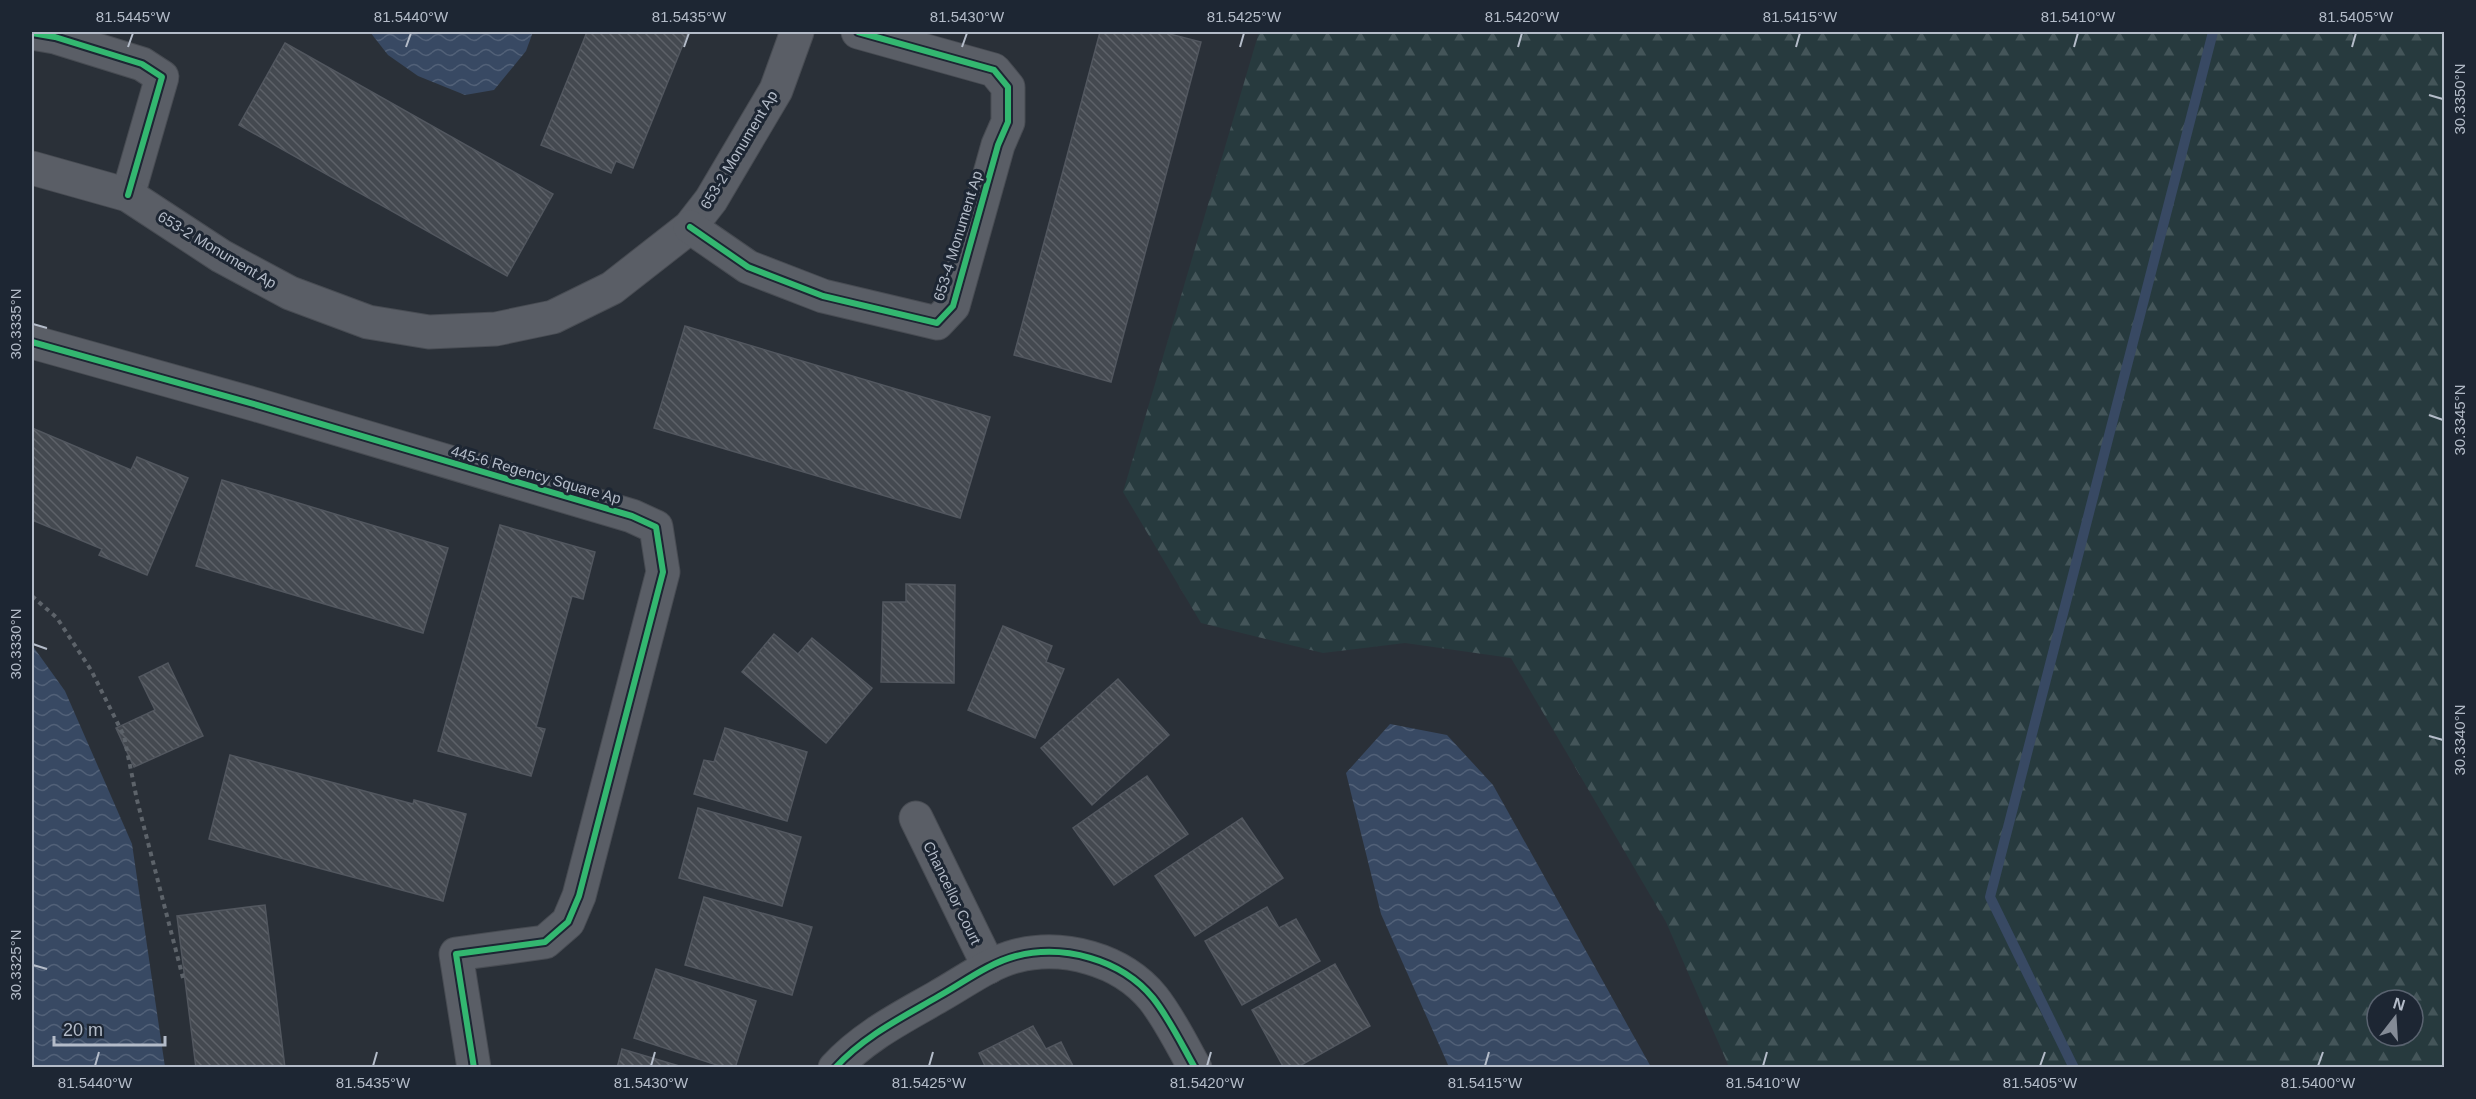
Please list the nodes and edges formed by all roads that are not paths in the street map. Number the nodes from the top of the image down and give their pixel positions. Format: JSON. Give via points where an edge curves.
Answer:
{"nodes":[{"id":1,"x":797,"y":32,"type":"edge"},
{"id":2,"x":858,"y":32,"type":"edge"},
{"id":3,"x":32,"y":33,"type":"edge"},
{"id":4,"x":32,"y":168,"type":"edge"},
{"id":5,"x":128,"y":195,"type":"junction"},
{"id":6,"x":690,"y":227,"type":"junction"},
{"id":7,"x":32,"y":342,"type":"edge"},
{"id":8,"x":916,"y":818,"type":"dead end"},
{"id":9,"x":989,"y":967,"type":"junction"},
{"id":10,"x":474,"y":1068,"type":"edge"},
{"id":11,"x":835,"y":1068,"type":"edge"},
{"id":12,"x":1195,"y":1068,"type":"edge"}],
"edges":[{"from":1,"to":6,"type":"street","name":"653-2 Monument Ap","via":[[776,90],[711,200]]},
{"from":2,"to":6,"type":"street","name":"653-4 Monument Ap","via":[[994,69],[1008,87],[1008,122],[953,306],[937,323],[823,296],[748,267]]},
{"from":3,"to":5,"type":"street","via":[[142,64],[162,77]]},
{"from":4,"to":5,"type":"street","name":"653-2 Monument Ap"},
{"from":5,"to":6,"type":"street","name":"653-2 Monument Ap","via":[[221,256],[290,294],[368,322],[429,332],[496,330],[553,317],[612,288]]},
{"from":7,"to":10,"type":"street","name":"445-6 Regency Square Ap","via":[[609,509],[656,527],[663,572],[579,896],[568,922],[545,942],[456,954]]},
{"from":8,"to":9,"type":"street","name":"Chancellor Court"},
{"from":9,"to":11,"type":"street","via":[[877,1032]]},
{"from":9,"to":12,"type":"street","via":[[1016,956],[1053,952],[1090,957],[1125,973],[1153,997]]}]}
